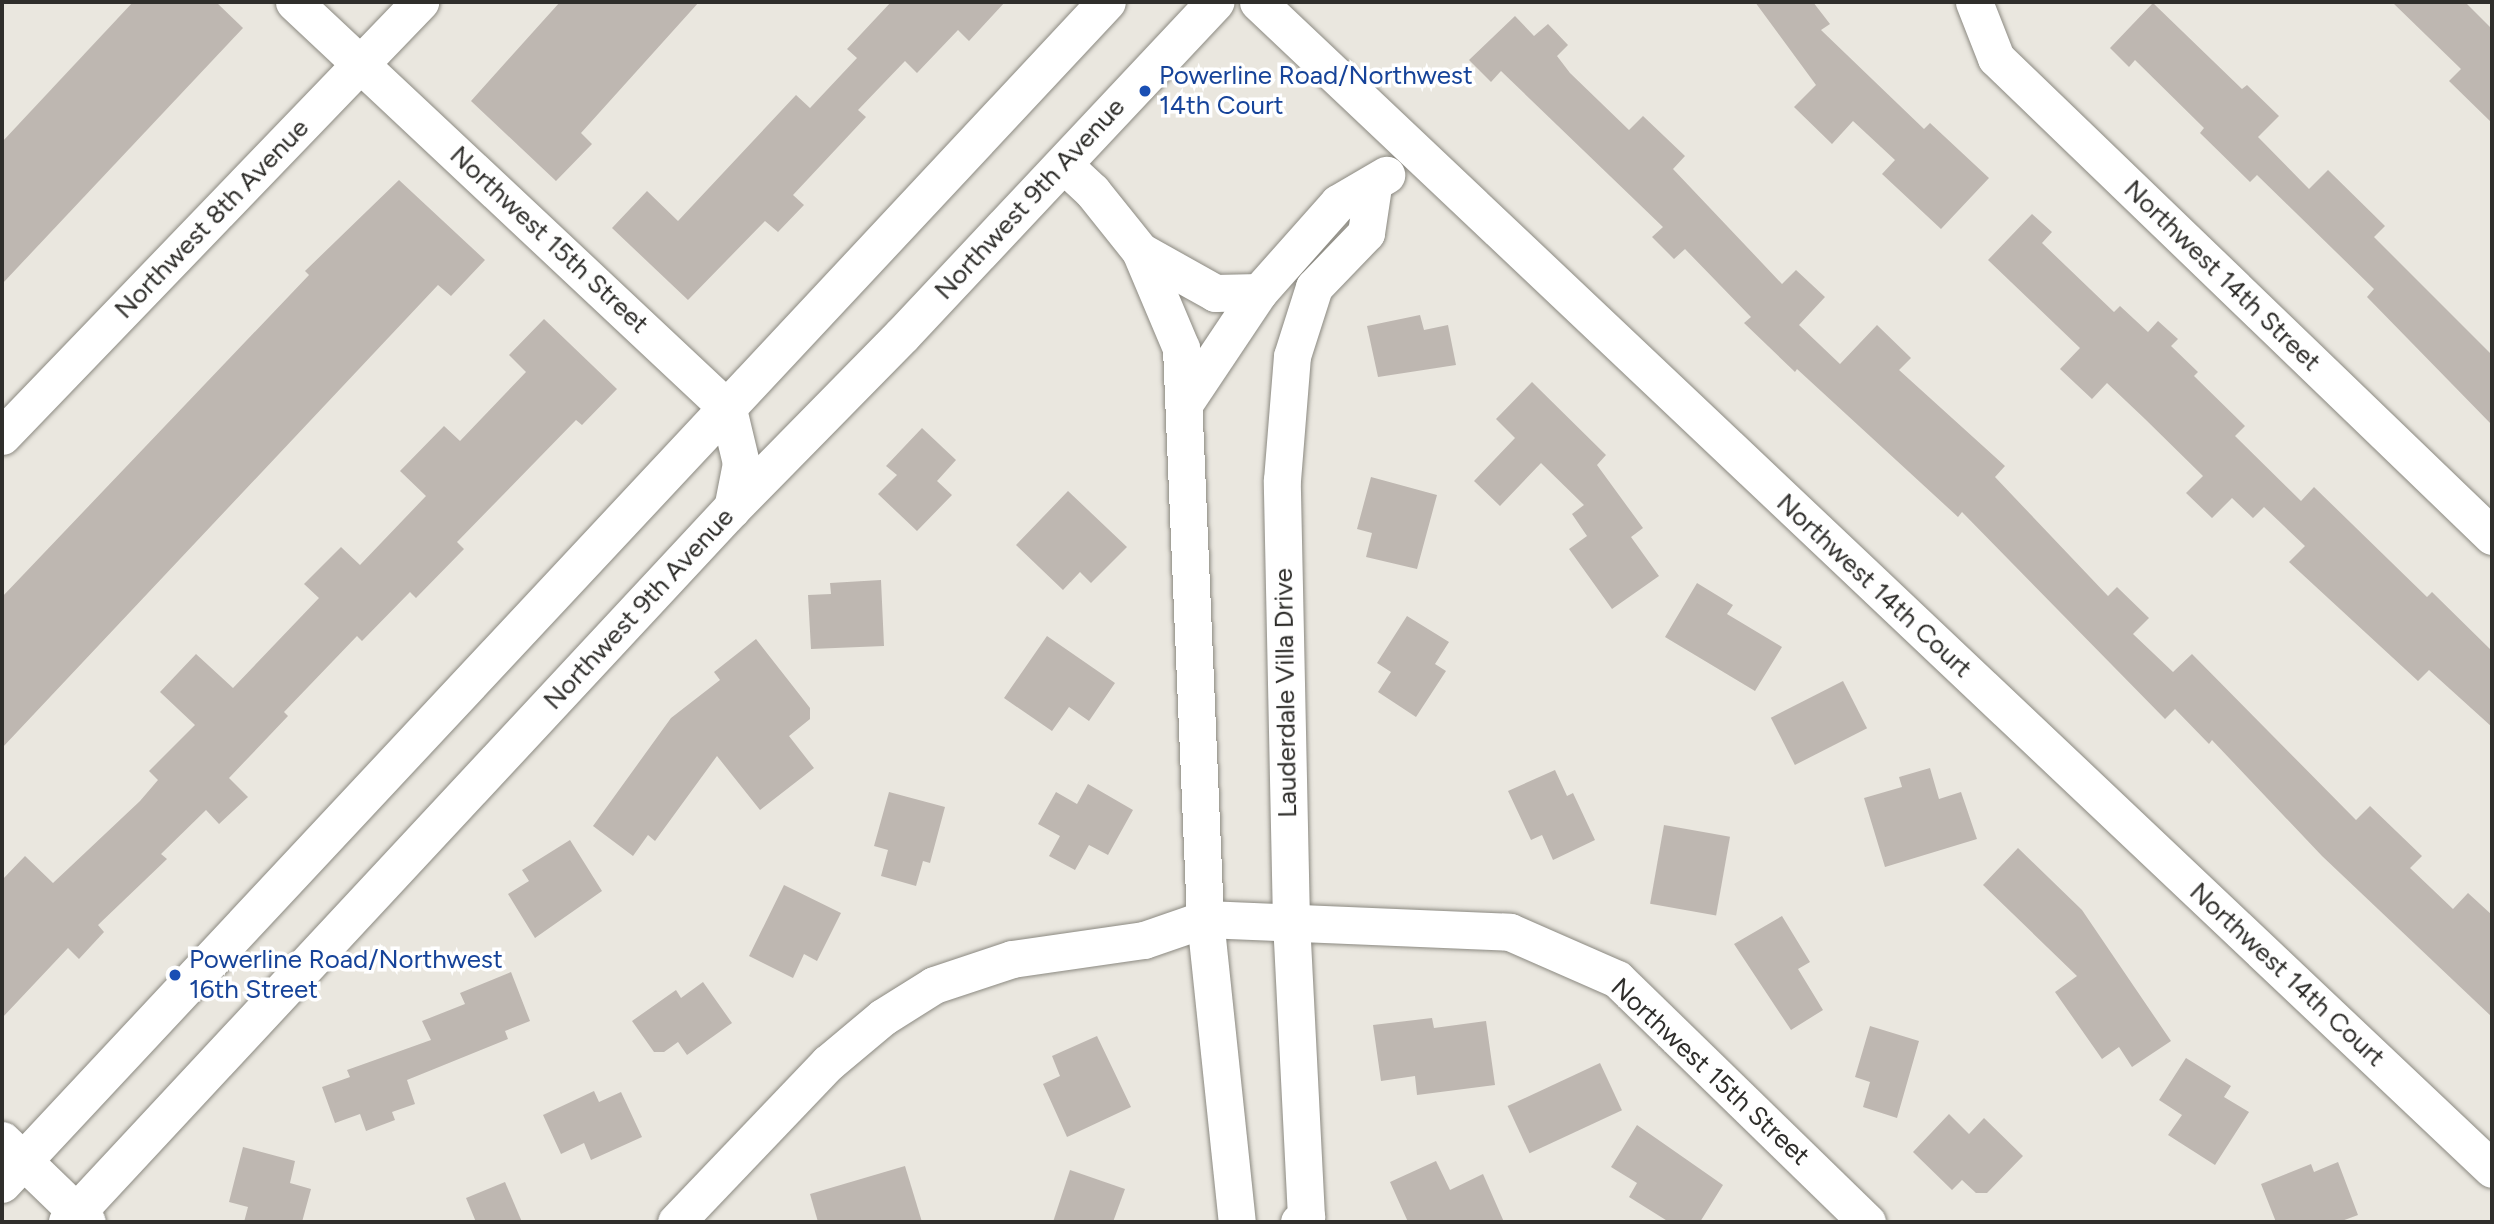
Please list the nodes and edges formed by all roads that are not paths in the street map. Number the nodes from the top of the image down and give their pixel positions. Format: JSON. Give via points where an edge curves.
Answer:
{"nodes":[{"id":1,"x":294,"y":2,"type":"edge"},
{"id":2,"x":420,"y":2,"type":"edge"},
{"id":3,"x":1107,"y":2,"type":"edge"},
{"id":4,"x":1216,"y":2,"type":"edge"},
{"id":5,"x":1258,"y":2,"type":"edge"},
{"id":6,"x":1974,"y":2,"type":"edge"},
{"id":7,"x":362,"y":65,"type":"junction"},
{"id":8,"x":1413,"y":152,"type":"junction"},
{"id":9,"x":1063,"y":164,"type":"junction"},
{"id":10,"x":1373,"y":186,"type":"junction"},
{"id":11,"x":1140,"y":251,"type":"junction"},
{"id":12,"x":1259,"y":292,"type":"junction"},
{"id":13,"x":1186,"y":401,"type":"junction"},
{"id":14,"x":728,"y":409,"type":"junction"},
{"id":15,"x":2,"y":436,"type":"edge"},
{"id":16,"x":732,"y":509,"type":"junction"},
{"id":17,"x":2492,"y":536,"type":"edge"},
{"id":18,"x":1205,"y":919,"type":"junction"},
{"id":19,"x":1291,"y":922,"type":"junction"},
{"id":20,"x":9,"y":1161,"type":"edge"},
{"id":21,"x":2492,"y":1169,"type":"edge"},
{"id":22,"x":77,"y":1219,"type":"edge"},
{"id":23,"x":676,"y":1222,"type":"edge"},
{"id":24,"x":1237,"y":1222,"type":"edge"},
{"id":25,"x":1299,"y":1222,"type":"edge"},
{"id":26,"x":1867,"y":1222,"type":"edge"}],
"edges":[{"from":1,"to":7,"type":"street","name":"Northwest 15th Street"},
{"from":2,"to":7,"type":"street","name":"Northwest 8th Avenue"},
{"from":3,"to":14,"type":"main road"},
{"from":4,"to":9,"type":"main road","name":"Northwest 9th Avenue"},
{"from":5,"to":8,"type":"street","name":"Northwest 14th Court"},
{"from":6,"to":17,"type":"street","name":"Northwest 14th Street","via":[[1996,58]]},
{"from":7,"to":14,"type":"street","name":"Northwest 15th Street"},
{"from":7,"to":15,"type":"street","name":"Northwest 8th Avenue"},
{"from":8,"to":10,"type":"street"},
{"from":8,"to":21,"type":"street","name":"Northwest 14th Court"},
{"from":9,"to":11,"type":"street","via":[[1092,191]]},
{"from":9,"to":16,"type":"main road","name":"Northwest 9th Avenue"},
{"from":10,"to":12,"type":"street","via":[[1338,203]]},
{"from":10,"to":19,"type":"street","name":"Lauderdale Villa Drive","via":[[1366,233],[1314,287],[1292,356],[1282,480]]},
{"from":11,"to":12,"type":"street","via":[[1215,293]]},
{"from":11,"to":13,"type":"street","via":[[1181,348]]},
{"from":12,"to":13,"type":"street"},
{"from":13,"to":18,"type":"street"},
{"from":14,"to":16,"type":"street","via":[[741,463]]},
{"from":14,"to":20,"type":"main road"},
{"from":16,"to":22,"type":"main road","name":"Northwest 9th Avenue"},
{"from":18,"to":19,"type":"street","name":"Northwest 15th Street"},
{"from":18,"to":23,"type":"street","via":[[1144,940],[1012,958],[934,985],[883,1017],[828,1063]]},
{"from":18,"to":24,"type":"street"},
{"from":19,"to":25,"type":"street","name":"Lauderdale Villa Drive","via":[[1306,1217]]},
{"from":19,"to":26,"type":"street","name":"Northwest 15th Street","via":[[1510,932],[1617,979]]},
{"from":20,"to":22,"type":"street"}]}
